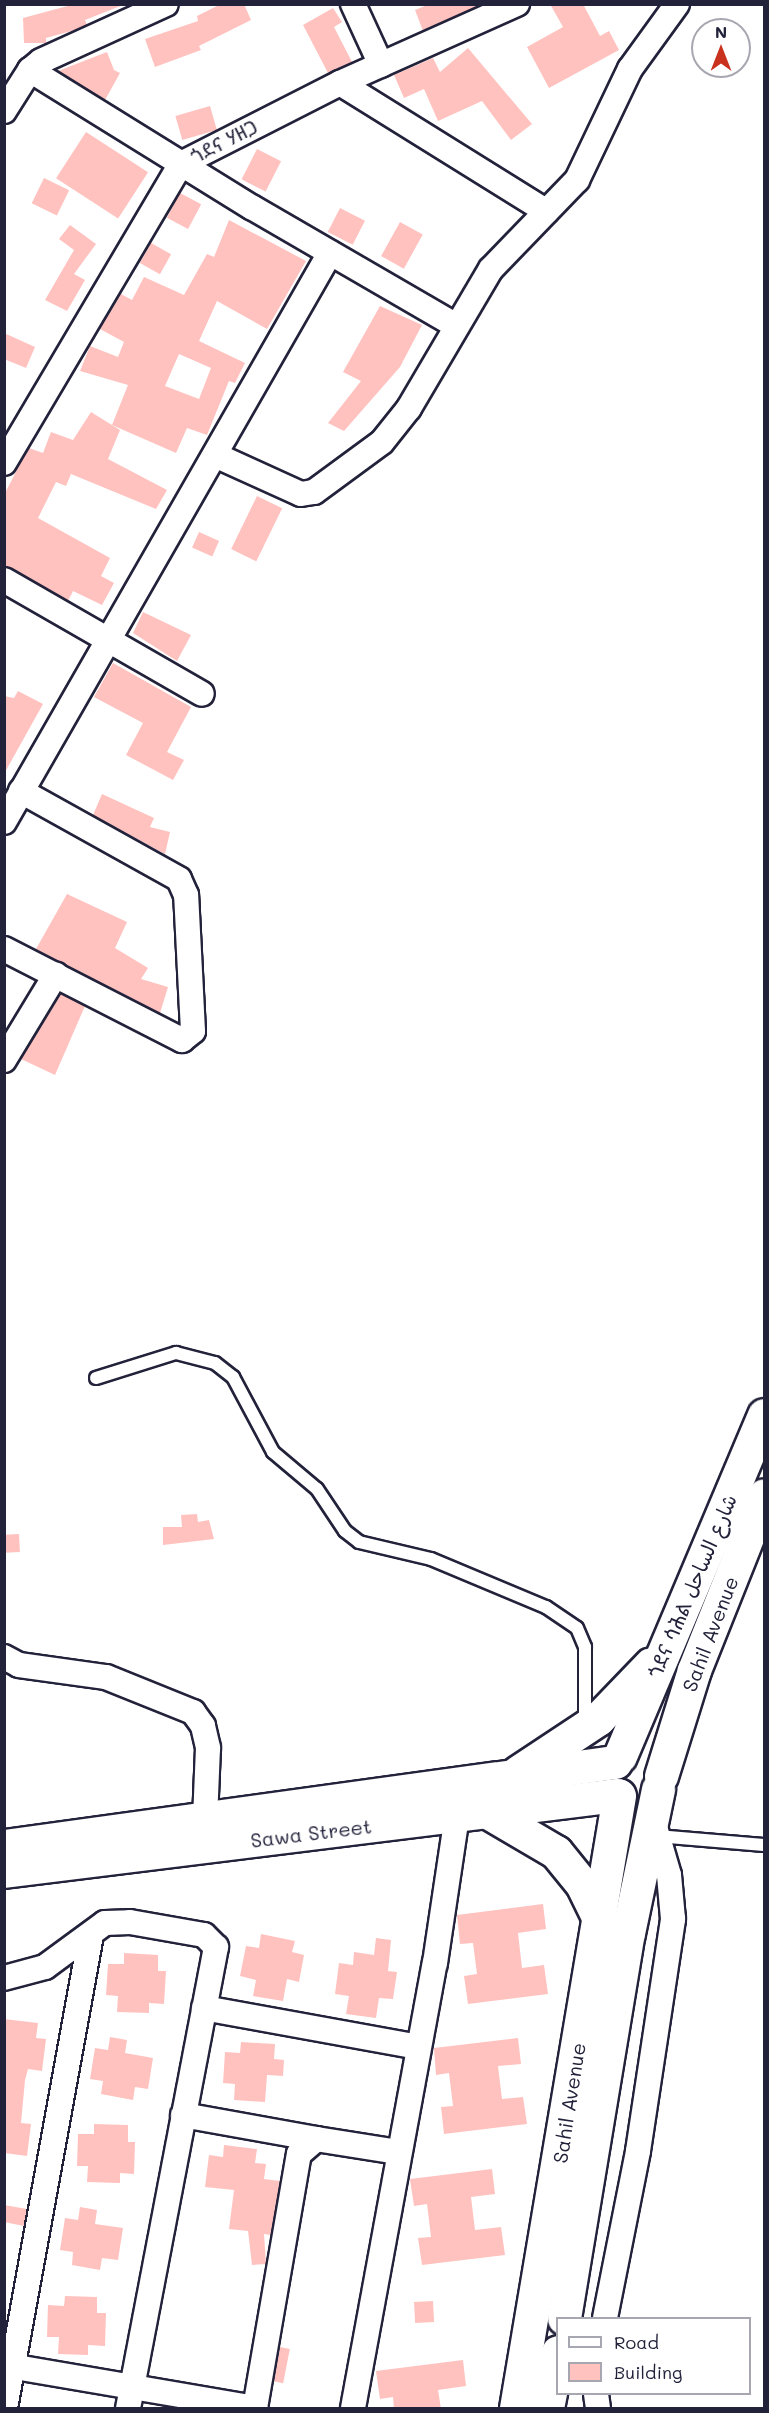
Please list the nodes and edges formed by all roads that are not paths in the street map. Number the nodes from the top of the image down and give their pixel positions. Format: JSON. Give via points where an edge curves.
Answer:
{"nodes":[{"id":1,"x":166,"y":4,"type":"edge"},
{"id":2,"x":353,"y":4,"type":"edge"},
{"id":3,"x":517,"y":4,"type":"edge"},
{"id":4,"x":677,"y":4,"type":"edge"},
{"id":5,"x":381,"y":65,"type":"junction"},
{"id":6,"x":30,"y":70,"type":"junction"},
{"id":7,"x":340,"y":83,"type":"junction"},
{"id":8,"x":4,"y":111,"type":"edge"},
{"id":9,"x":181,"y":164,"type":"junction"},
{"id":10,"x":546,"y":211,"type":"junction"},
{"id":11,"x":330,"y":253,"type":"junction"},
{"id":12,"x":455,"y":325,"type":"junction"},
{"id":13,"x":215,"y":455,"type":"junction"},
{"id":14,"x":4,"y":463,"type":"edge"},
{"id":15,"x":4,"y":580,"type":"edge"},
{"id":16,"x":109,"y":641,"type":"junction"},
{"id":17,"x":202,"y":694,"type":"dead end"},
{"id":18,"x":21,"y":791,"type":"junction"},
{"id":19,"x":4,"y":822,"type":"edge"},
{"id":20,"x":4,"y":949,"type":"edge"},
{"id":21,"x":56,"y":974,"type":"junction"},
{"id":22,"x":4,"y":1060,"type":"edge"},
{"id":23,"x":96,"y":1378,"type":"dead end"},
{"id":24,"x":765,"y":1415,"type":"edge"},
{"id":25,"x":765,"y":1495,"type":"edge"},
{"id":26,"x":687,"y":1598,"type":"junction"},
{"id":27,"x":718,"y":1610,"type":"junction"},
{"id":28,"x":666,"y":1648,"type":"junction"},
{"id":29,"x":4,"y":1657,"type":"edge"},
{"id":30,"x":585,"y":1728,"type":"junction"},
{"id":31,"x":618,"y":1759,"type":"junction"},
{"id":32,"x":518,"y":1772,"type":"junction"},
{"id":33,"x":618,"y":1795,"type":"junction"},
{"id":34,"x":657,"y":1805,"type":"junction"},
{"id":35,"x":471,"y":1813,"type":"junction"},
{"id":36,"x":205,"y":1819,"type":"junction"},
{"id":37,"x":765,"y":1845,"type":"edge"},
{"id":38,"x":4,"y":1846,"type":"edge"},
{"id":39,"x":4,"y":1871,"type":"edge"},
{"id":40,"x":597,"y":1915,"type":"junction"},
{"id":41,"x":91,"y":1935,"type":"junction"},
{"id":42,"x":4,"y":1978,"type":"edge"},
{"id":43,"x":204,"y":2008,"type":"junction"},
{"id":44,"x":418,"y":2047,"type":"junction"},
{"id":45,"x":183,"y":2115,"type":"junction"},
{"id":46,"x":316,"y":2139,"type":"junction"},
{"id":47,"x":398,"y":2152,"type":"junction"},
{"id":48,"x":564,"y":2317,"type":"edge"},
{"id":49,"x":605,"y":2317,"type":"edge"},
{"id":50,"x":556,"y":2362,"type":"edge"},
{"id":51,"x":8,"y":2366,"type":"edge"},
{"id":52,"x":130,"y":2398,"type":"edge"},
{"id":53,"x":255,"y":2408,"type":"edge"},
{"id":54,"x":5,"y":2409,"type":"edge"},
{"id":55,"x":353,"y":2409,"type":"edge"},
{"id":56,"x":516,"y":2409,"type":"edge"},
{"id":57,"x":547,"y":2409,"type":"edge"}],
"edges":[{"from":1,"to":6,"type":"street"},
{"from":2,"to":5,"type":"street"},
{"from":3,"to":5,"type":"street","name":"ጎደና ሃዘጋ"},
{"from":4,"to":10,"type":"street","via":[[630,69],[577,180]]},
{"from":5,"to":7,"type":"street","name":"ጎደና ሃዘጋ"},
{"from":6,"to":8,"type":"street"},
{"from":6,"to":9,"type":"street"},
{"from":7,"to":9,"type":"street","name":"ጎደና ሃዘጋ"},
{"from":7,"to":10,"type":"street"},
{"from":9,"to":11,"type":"street"},
{"from":9,"to":14,"type":"street","name":"ጎደና ሃዘጋ"},
{"from":10,"to":12,"type":"street","via":[[491,269]]},
{"from":11,"to":12,"type":"street"},
{"from":11,"to":13,"type":"street"},
{"from":12,"to":13,"type":"street","via":[[409,408],[382,442],[314,492],[288,492]]},
{"from":13,"to":16,"type":"street"},
{"from":15,"to":16,"type":"street"},
{"from":16,"to":17,"type":"street"},
{"from":16,"to":18,"type":"street"},
{"from":18,"to":19,"type":"street"},
{"from":18,"to":21,"type":"street","via":[[179,879],[186,895],[193,1031],[182,1040]]},
{"from":20,"to":21,"type":"street"},
{"from":21,"to":22,"type":"street"},
{"from":23,"to":30,"type":"lane","via":[[176,1353],[215,1363],[233,1377],[273,1452],[317,1489],[345,1531],[359,1542],[431,1559],[546,1607],[577,1628],[585,1647]]},
{"from":24,"to":26,"type":"main road","name":"ጎደና ሳሕል شارع الساحل"},
{"from":25,"to":27,"type":"main road","name":"Sahil Avenue"},
{"from":26,"to":27,"type":"main road"},
{"from":26,"to":28,"type":"main road","name":"ጎደና ሳሕል شارع الساحل"},
{"from":27,"to":34,"type":"main road","name":"Sahil Avenue"},
{"from":28,"to":30,"type":"main road"},
{"from":28,"to":31,"type":"main road","name":"ጎደና ሳሕል شارع الساحل"},
{"from":29,"to":36,"type":"street","via":[[19,1665],[106,1677],[193,1712],[203,1726],[208,1748]]},
{"from":30,"to":32,"type":"main road"},
{"from":31,"to":32,"type":"main road","name":"Sawa Street"},
{"from":31,"to":33,"type":"main road","name":"Sahil Avenue","via":[[610,1779]]},
{"from":31,"to":34,"type":"main road","name":"Sawa Street","via":[[635,1751],[650,1756]]},
{"from":32,"to":36,"type":"main road","name":"Sawa Street"},
{"from":33,"to":34,"type":"main road","name":"Sawa Street"},
{"from":33,"to":35,"type":"main road","name":"Sawa Street"},
{"from":33,"to":40,"type":"main road","name":"Sahil Avenue"},
{"from":34,"to":37,"type":"lane"},
{"from":34,"to":48,"type":"main road","name":"Sahil Avenue","via":[[628,1933]]},
{"from":34,"to":49,"type":"street","via":[[673,1918],[638,2151]]},
{"from":35,"to":39,"type":"main road","name":"Sawa Street"},
{"from":35,"to":40,"type":"main road","via":[[556,1852],[582,1884]]},
{"from":35,"to":44,"type":"street"},
{"from":36,"to":38,"type":"main road","name":"Sawa Street"},
{"from":40,"to":56,"type":"main road","name":"Sahil Avenue","via":[[567,2123]]},
{"from":41,"to":42,"type":"street","via":[[45,1967]]},
{"from":41,"to":43,"type":"street","via":[[105,1923],[130,1922],[204,1935],[216,1947]]},
{"from":41,"to":51,"type":"street"},
{"from":43,"to":44,"type":"street"},
{"from":43,"to":45,"type":"street"},
{"from":44,"to":47,"type":"street"},
{"from":45,"to":46,"type":"street"},
{"from":45,"to":52,"type":"street"},
{"from":46,"to":47,"type":"street"},
{"from":46,"to":53,"type":"street","via":[[299,2154]]},
{"from":47,"to":55,"type":"street"},
{"from":50,"to":57,"type":"main road"},
{"from":51,"to":52,"type":"street"},
{"from":51,"to":54,"type":"street"},
{"from":52,"to":53,"type":"street"}]}
